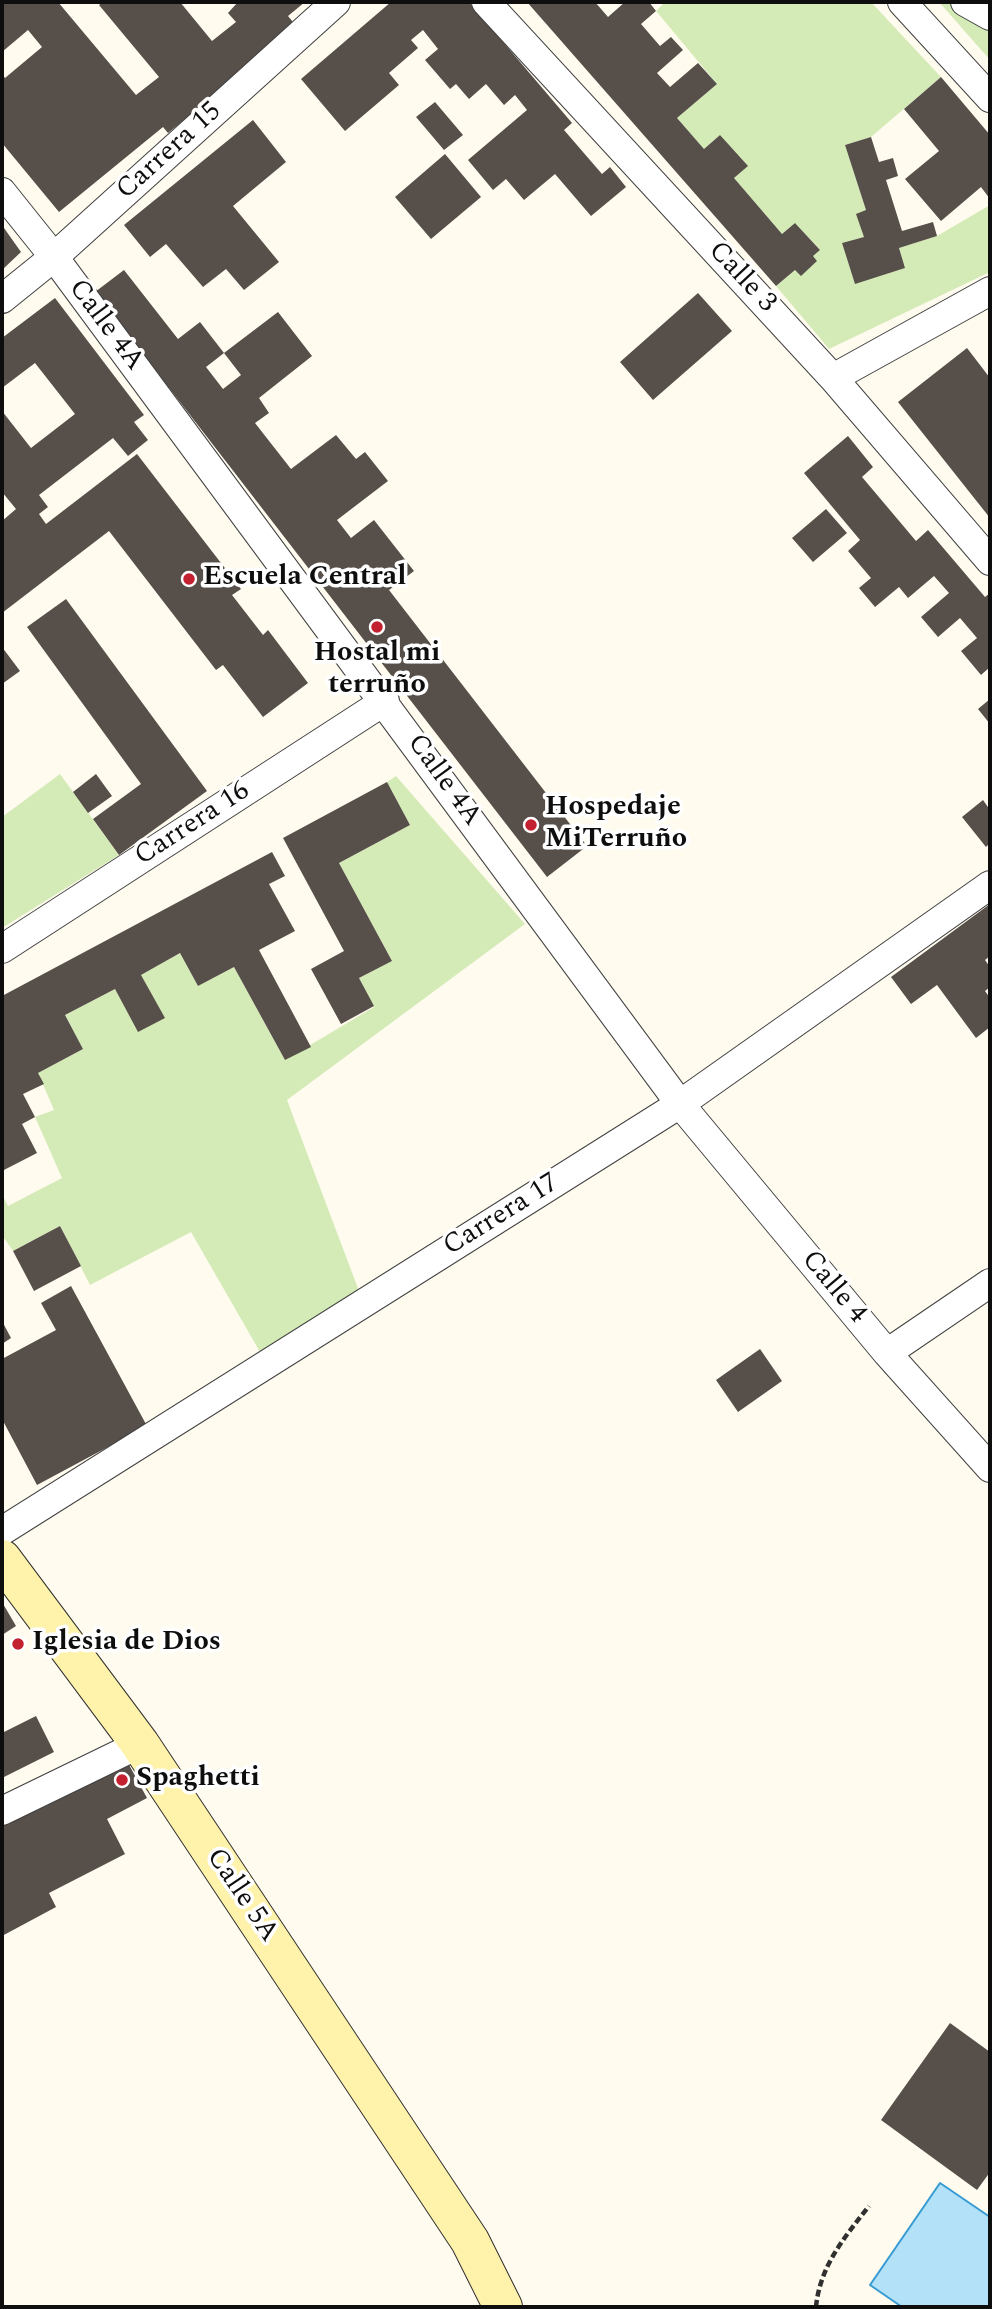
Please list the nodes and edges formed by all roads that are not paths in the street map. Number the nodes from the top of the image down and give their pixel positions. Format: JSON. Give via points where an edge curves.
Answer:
{"nodes":[{"id":1,"x":336,"y":2,"type":"edge"},
{"id":2,"x":486,"y":2,"type":"edge"},
{"id":3,"x":902,"y":2,"type":"edge"},
{"id":4,"x":965,"y":2,"type":"edge"},
{"id":5,"x":990,"y":16,"type":"edge"},
{"id":6,"x":990,"y":98,"type":"edge"},
{"id":7,"x":2,"y":192,"type":"edge"},
{"id":8,"x":54,"y":257,"type":"junction"},
{"id":9,"x":990,"y":291,"type":"edge"},
{"id":10,"x":2,"y":299,"type":"edge"},
{"id":11,"x":834,"y":378,"type":"junction"},
{"id":12,"x":990,"y":561,"type":"edge"},
{"id":13,"x":385,"y":701,"type":"junction"},
{"id":14,"x":990,"y":885,"type":"edge"},
{"id":15,"x":2,"y":949,"type":"edge"},
{"id":16,"x":680,"y":1104,"type":"junction"},
{"id":17,"x":990,"y":1283,"type":"edge"},
{"id":18,"x":887,"y":1353,"type":"junction"},
{"id":19,"x":990,"y":1468,"type":"edge"},
{"id":20,"x":2,"y":1531,"type":"edge"},
{"id":21,"x":2,"y":1559,"type":"edge"},
{"id":22,"x":140,"y":1744,"type":"junction"},
{"id":23,"x":2,"y":1811,"type":"edge"},
{"id":24,"x":503,"y":2307,"type":"edge"}],
"edges":[{"from":1,"to":8,"type":"street","name":"Carrera 15"},
{"from":2,"to":11,"type":"street","name":"Calle 3"},
{"from":3,"to":6,"type":"street"},
{"from":4,"to":5,"type":"street"},
{"from":7,"to":8,"type":"street","name":"Calle 4A"},
{"from":8,"to":10,"type":"street","name":"Carrera 15"},
{"from":8,"to":13,"type":"street","name":"Calle 4A"},
{"from":9,"to":11,"type":"street"},
{"from":11,"to":12,"type":"street","name":"Calle 3"},
{"from":13,"to":15,"type":"street","name":"Carrera 16"},
{"from":13,"to":16,"type":"street","name":"Calle 4A"},
{"from":14,"to":16,"type":"street","name":"Carrera 17"},
{"from":16,"to":18,"type":"street","name":"Calle 4"},
{"from":16,"to":20,"type":"street","name":"Carrera 17"},
{"from":17,"to":18,"type":"street"},
{"from":18,"to":19,"type":"street","name":"Calle 4"},
{"from":21,"to":22,"type":"main road","name":"Calle 5A"},
{"from":22,"to":23,"type":"street"},
{"from":22,"to":24,"type":"main road","name":"Calle 5A","via":[[470,2241]]}]}
